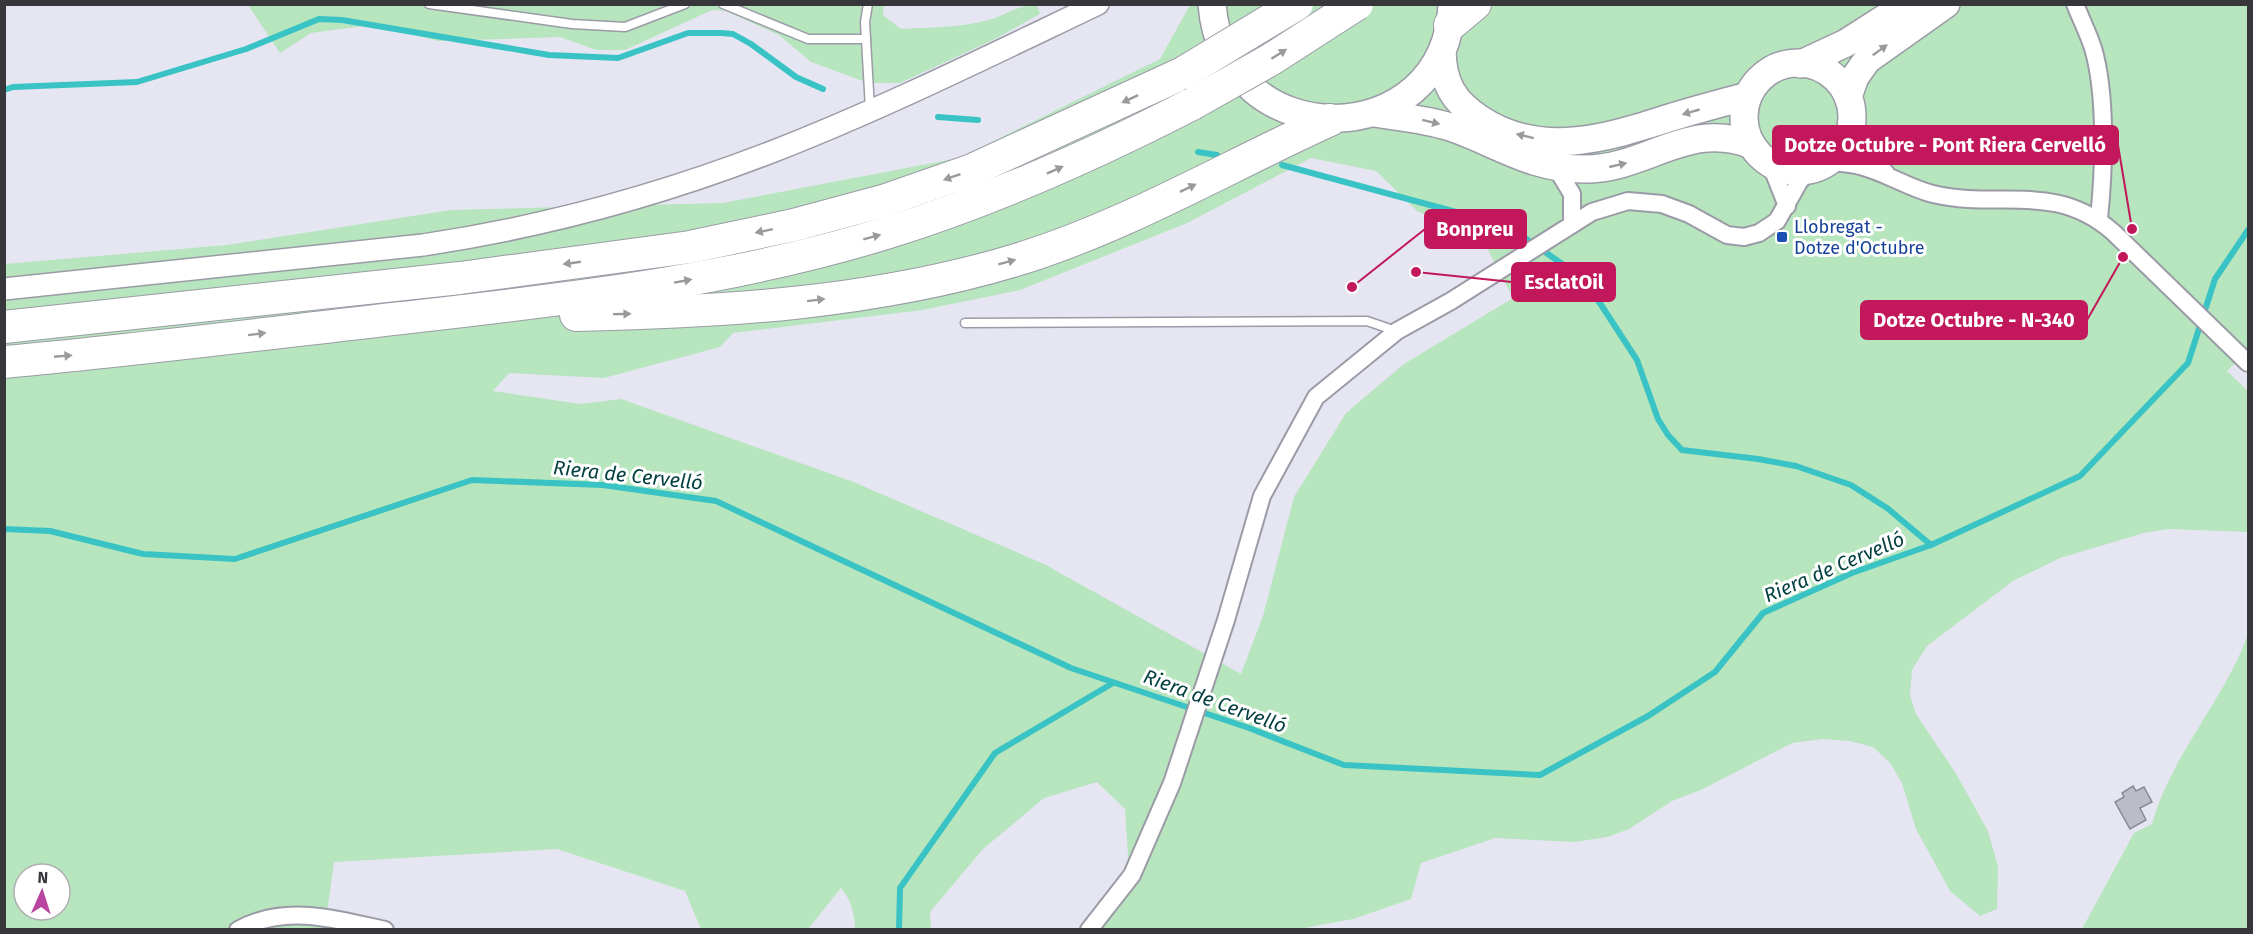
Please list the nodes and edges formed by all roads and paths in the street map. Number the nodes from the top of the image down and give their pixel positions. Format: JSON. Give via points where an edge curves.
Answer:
{"nodes":[{"id":1,"x":429,"y":4,"type":"edge"},
{"id":2,"x":685,"y":4,"type":"edge"},
{"id":3,"x":723,"y":4,"type":"edge"},
{"id":4,"x":868,"y":4,"type":"edge"},
{"id":5,"x":1098,"y":4,"type":"edge"},
{"id":6,"x":1297,"y":4,"type":"edge"},
{"id":7,"x":1357,"y":4,"type":"edge"},
{"id":8,"x":1475,"y":4,"type":"edge"},
{"id":9,"x":1907,"y":4,"type":"edge"},
{"id":10,"x":1946,"y":4,"type":"edge"},
{"id":11,"x":2075,"y":4,"type":"edge"},
{"id":12,"x":1209,"y":9,"type":"edge"},
{"id":13,"x":1448,"y":27,"type":"edge"},
{"id":14,"x":866,"y":39,"type":"junction"},
{"id":15,"x":1801,"y":64,"type":"junction"},
{"id":16,"x":1748,"y":96,"type":"junction"},
{"id":17,"x":870,"y":110,"type":"junction"},
{"id":18,"x":1850,"y":110,"type":"junction"},
{"id":19,"x":1374,"y":113,"type":"junction"},
{"id":20,"x":1330,"y":120,"type":"junction"},
{"id":21,"x":1761,"y":154,"type":"junction"},
{"id":22,"x":1555,"y":166,"type":"junction"},
{"id":23,"x":1819,"y":166,"type":"junction"},
{"id":24,"x":1891,"y":177,"type":"junction"},
{"id":25,"x":1787,"y":206,"type":"junction"},
{"id":26,"x":2099,"y":219,"type":"junction"},
{"id":27,"x":1572,"y":222,"type":"junction"},
{"id":28,"x":4,"y":289,"type":"edge"},
{"id":29,"x":416,"y":316,"type":"junction"},
{"id":30,"x":965,"y":323,"type":"dead end"},
{"id":31,"x":4,"y":327,"type":"edge"},
{"id":32,"x":1397,"y":331,"type":"junction"},
{"id":33,"x":2245,"y":360,"type":"edge"},
{"id":34,"x":4,"y":362,"type":"edge"},
{"id":35,"x":238,"y":930,"type":"edge"},
{"id":36,"x":385,"y":930,"type":"edge"},
{"id":37,"x":1089,"y":930,"type":"edge"}],
"edges":[{"from":1,"to":2,"type":"lane","via":[[572,24],[625,27]]},
{"from":3,"to":14,"type":"lane","via":[[808,39]]},
{"from":4,"to":14,"type":"lane"},
{"from":5,"to":17,"type":"street"},
{"from":6,"to":31,"type":"highway","one_way":true,"bridge":true,"via":[[1183,73],[972,170],[794,225],[702,245],[460,278]]},
{"from":29,"to":7,"type":"highway","one_way":true,"bridge":true,"via":[[570,300],[788,260],[886,233],[1002,193],[1115,144],[1270,60]]},
{"from":8,"to":13,"type":"highway"},
{"from":9,"to":15,"type":"main road","via":[[1846,43]]},
{"from":18,"to":10,"type":"main road","one_way":true,"via":[[1855,77],[1867,60]]},
{"from":11,"to":26,"type":"street","via":[[2093,49],[2100,98],[2104,167]]},
{"from":12,"to":20,"type":"main road","via":[[1229,62],[1246,84],[1293,114]]},
{"from":16,"to":13,"type":"main road","one_way":true,"via":[[1610,137],[1583,142],[1528,138],[1485,123],[1460,104],[1445,82]]},
{"from":13,"to":19,"type":"main road","via":[[1419,85]]},
{"from":14,"to":17,"type":"lane"},
{"from":15,"to":16,"type":"main road","via":[[1789,64],[1767,73]]},
{"from":15,"to":18,"type":"main road","via":[[1824,70],[1842,87]]},
{"from":16,"to":21,"type":"main road","via":[[1744,120]]},
{"from":17,"to":28,"type":"street","via":[[702,177],[590,211],[486,236],[358,254]]},
{"from":18,"to":23,"type":"main road","via":[[1842,148]]},
{"from":18,"to":24,"type":"street","via":[[1869,154]]},
{"from":19,"to":20,"type":"main road"},
{"from":19,"to":22,"type":"main road","one_way":true,"via":[[1450,127],[1519,157]]},
{"from":29,"to":20,"type":"highway","one_way":true,"via":[[637,314],[811,301],[962,275],[1101,229]]},
{"from":22,"to":21,"type":"main road","one_way":true,"via":[[1584,170],[1609,167],[1689,139],[1717,136],[1733,137]]},
{"from":21,"to":23,"type":"main road","via":[[1796,171]]},
{"from":21,"to":25,"type":"street"},
{"from":22,"to":27,"type":"street","via":[[1572,194]]},
{"from":23,"to":24,"type":"street","via":[[1861,166]]},
{"from":23,"to":25,"type":"street","via":[[1799,182]]},
{"from":24,"to":26,"type":"street","via":[[1953,198],[2053,201]]},
{"from":25,"to":27,"type":"street","via":[[1777,221],[1744,237],[1726,235],[1662,204],[1628,201]]},
{"from":26,"to":33,"type":"street"},
{"from":27,"to":32,"type":"street","via":[[1451,301]]},
{"from":34,"to":29,"type":"highway","one_way":true},
{"from":30,"to":32,"type":"lane","via":[[1367,321]]},
{"from":32,"to":37,"type":"street","via":[[1316,397],[1262,496],[1172,783],[1132,875]]},
{"from":35,"to":36,"type":"street","via":[[272,916],[327,916]]}]}
